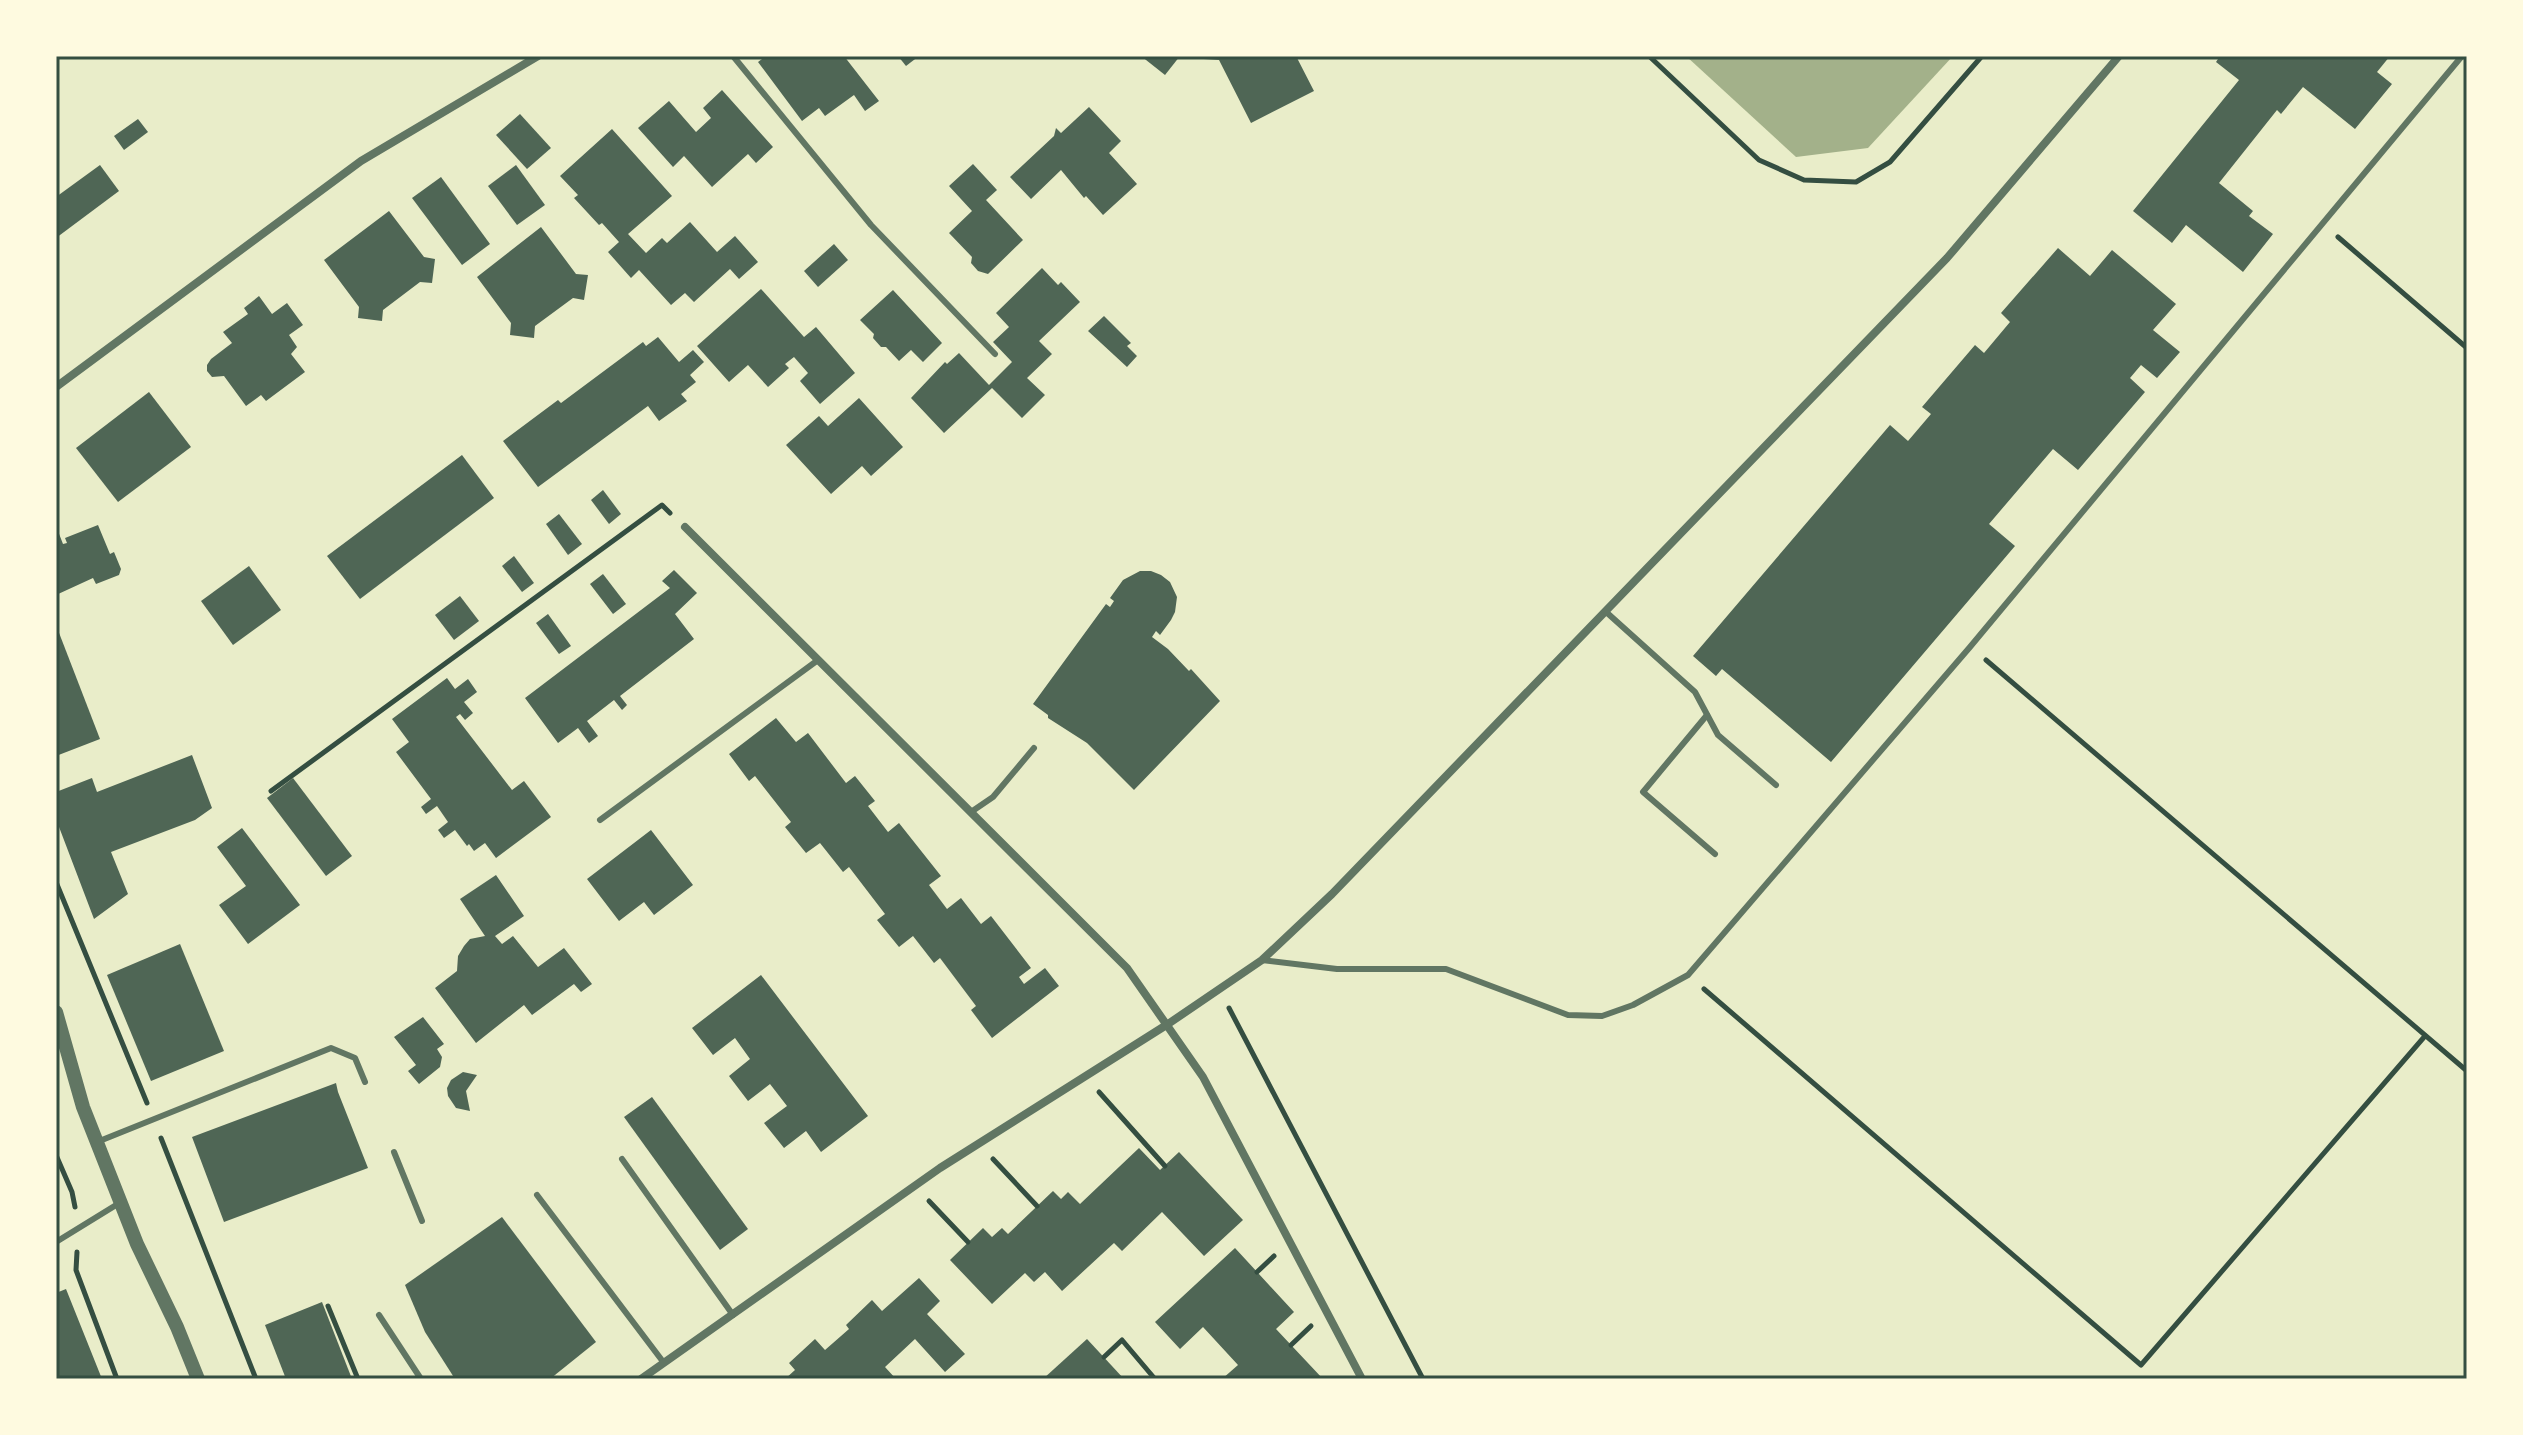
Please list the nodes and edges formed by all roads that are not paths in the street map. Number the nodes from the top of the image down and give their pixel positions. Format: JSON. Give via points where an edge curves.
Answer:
{"nodes":[{"id":1,"x":538,"y":56,"type":"edge"},
{"id":2,"x":733,"y":56,"type":"edge"},
{"id":3,"x":2119,"y":56,"type":"edge"},
{"id":4,"x":2462,"y":56,"type":"edge"},
{"id":5,"x":995,"y":354,"type":"dead end"},
{"id":6,"x":56,"y":387,"type":"edge"},
{"id":7,"x":685,"y":527,"type":"road end"},
{"id":8,"x":1605,"y":611,"type":"junction"},
{"id":9,"x":818,"y":660,"type":"junction"},
{"id":10,"x":1707,"y":715,"type":"junction"},
{"id":11,"x":1034,"y":748,"type":"dead end"},
{"id":12,"x":1776,"y":785,"type":"dead end"},
{"id":13,"x":971,"y":812,"type":"junction"},
{"id":14,"x":600,"y":820,"type":"dead end"},
{"id":15,"x":1715,"y":854,"type":"dead end"},
{"id":16,"x":1262,"y":960,"type":"junction"},
{"id":17,"x":56,"y":1013,"type":"edge"},
{"id":18,"x":1168,"y":1024,"type":"junction"},
{"id":19,"x":365,"y":1082,"type":"dead end"},
{"id":20,"x":97,"y":1142,"type":"junction"},
{"id":21,"x":394,"y":1152,"type":"dead end"},
{"id":22,"x":622,"y":1159,"type":"dead end"},
{"id":23,"x":537,"y":1195,"type":"dead end"},
{"id":24,"x":121,"y":1202,"type":"junction"},
{"id":25,"x":422,"y":1221,"type":"dead end"},
{"id":26,"x":56,"y":1242,"type":"edge"},
{"id":27,"x":379,"y":1315,"type":"dead end"},
{"id":28,"x":733,"y":1315,"type":"junction"},
{"id":29,"x":664,"y":1363,"type":"junction"},
{"id":30,"x":198,"y":1379,"type":"edge"},
{"id":31,"x":421,"y":1379,"type":"edge"},
{"id":32,"x":641,"y":1379,"type":"edge"},
{"id":33,"x":1362,"y":1379,"type":"edge"}],
"edges":[{"from":1,"to":6,"type":"street","via":[[361,161]]},
{"from":2,"to":5,"type":"lane","via":[[871,225]]},
{"from":3,"to":8,"type":"street","via":[[1947,258]]},
{"from":4,"to":16,"type":"lane","via":[[1970,647],[1688,975],[1602,1016],[1568,1015],[1446,969],[1337,969]]},
{"from":7,"to":9,"type":"street"},
{"from":8,"to":10,"type":"lane","via":[[1695,692]]},
{"from":8,"to":16,"type":"street"},
{"from":9,"to":13,"type":"street"},
{"from":9,"to":14,"type":"lane"},
{"from":10,"to":12,"type":"lane","via":[[1718,735]]},
{"from":10,"to":15,"type":"lane","via":[[1643,792]]},
{"from":11,"to":13,"type":"lane","via":[[993,797]]},
{"from":13,"to":18,"type":"street","via":[[1127,968]]},
{"from":16,"to":18,"type":"street"},
{"from":17,"to":20,"type":"street"},
{"from":18,"to":28,"type":"street","via":[[915,1186]]},
{"from":18,"to":33,"type":"street","via":[[1203,1077]]},
{"from":19,"to":20,"type":"lane","via":[[355,1058],[331,1048]]},
{"from":20,"to":24,"type":"street"},
{"from":21,"to":25,"type":"lane"},
{"from":22,"to":28,"type":"lane"},
{"from":23,"to":29,"type":"lane"},
{"from":24,"to":26,"type":"lane"},
{"from":24,"to":30,"type":"street"},
{"from":27,"to":31,"type":"lane"},
{"from":28,"to":29,"type":"street"},
{"from":29,"to":32,"type":"street"}]}
